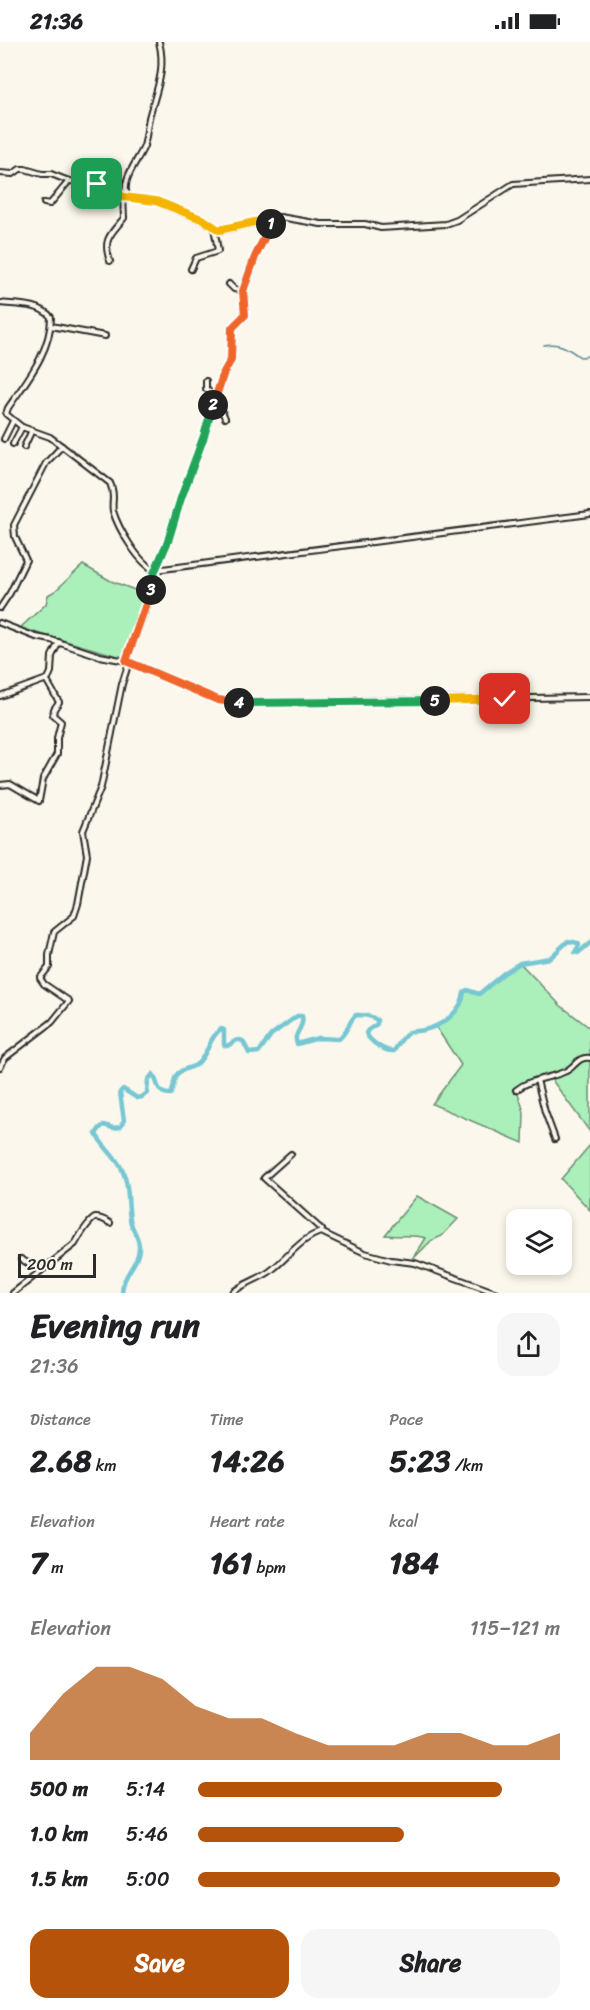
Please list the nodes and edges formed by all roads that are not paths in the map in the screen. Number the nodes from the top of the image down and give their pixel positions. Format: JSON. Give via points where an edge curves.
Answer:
{"nodes":[{"id":1,"x":159,"y":42,"type":"edge"},
{"id":2,"x":0,"y":173,"type":"edge"},
{"id":3,"x":590,"y":179,"type":"edge"},
{"id":4,"x":69,"y":181,"type":"junction"},
{"id":5,"x":126,"y":197,"type":"junction"},
{"id":6,"x":44,"y":203,"type":"dead end"},
{"id":7,"x":273,"y":218,"type":"junction"},
{"id":8,"x":214,"y":226,"type":"junction"},
{"id":9,"x":110,"y":261,"type":"dead end"},
{"id":10,"x":191,"y":270,"type":"dead end"},
{"id":11,"x":229,"y":284,"type":"dead end"},
{"id":12,"x":243,"y":291,"type":"junction"},
{"id":13,"x":0,"y":303,"type":"edge"},
{"id":14,"x":51,"y":326,"type":"junction"},
{"id":15,"x":105,"y":336,"type":"dead end"},
{"id":16,"x":206,"y":381,"type":"dead end"},
{"id":17,"x":216,"y":397,"type":"junction"},
{"id":18,"x":225,"y":418,"type":"dead end"},
{"id":19,"x":13,"y":420,"type":"junction"},
{"id":20,"x":22,"y":427,"type":"junction"},
{"id":21,"x":32,"y":430,"type":"junction"},
{"id":22,"x":4,"y":439,"type":"dead end"},
{"id":23,"x":13,"y":444,"type":"dead end"},
{"id":24,"x":24,"y":447,"type":"dead end"},
{"id":25,"x":60,"y":448,"type":"junction"},
{"id":26,"x":590,"y":514,"type":"edge"},
{"id":27,"x":155,"y":570,"type":"junction"},
{"id":28,"x":0,"y":608,"type":"edge"},
{"id":29,"x":0,"y":623,"type":"edge"},
{"id":30,"x":59,"y":642,"type":"junction"},
{"id":31,"x":127,"y":662,"type":"junction"},
{"id":32,"x":50,"y":678,"type":"junction"},
{"id":33,"x":0,"y":696,"type":"edge"},
{"id":34,"x":590,"y":698,"type":"edge"},
{"id":35,"x":0,"y":785,"type":"edge"},
{"id":36,"x":590,"y":1058,"type":"edge"},
{"id":37,"x":0,"y":1067,"type":"edge"},
{"id":38,"x":537,"y":1080,"type":"junction"},
{"id":39,"x":516,"y":1090,"type":"dead end"},
{"id":40,"x":555,"y":1139,"type":"dead end"},
{"id":41,"x":291,"y":1154,"type":"dead end"},
{"id":42,"x":110,"y":1223,"type":"dead end"},
{"id":43,"x":321,"y":1232,"type":"junction"},
{"id":44,"x":21,"y":1259,"type":"dead end"},
{"id":45,"x":41,"y":1271,"type":"junction"},
{"id":46,"x":13,"y":1293,"type":"edge"},
{"id":47,"x":232,"y":1293,"type":"edge"},
{"id":48,"x":497,"y":1293,"type":"edge"}],
"edges":[{"from":1,"to":5,"type":"street","via":[[160,81],[144,146],[126,185]]},
{"from":2,"to":4,"type":"street","via":[[13,174],[25,169]]},
{"from":3,"to":7,"type":"street","via":[[513,184],[446,224],[381,228]]},
{"from":4,"to":5,"type":"street","via":[[109,185]]},
{"from":4,"to":6,"type":"street","via":[[50,204]]},
{"from":5,"to":8,"type":"street","via":[[152,200]]},
{"from":5,"to":9,"type":"street","via":[[124,218],[108,240]]},
{"from":7,"to":8,"type":"street","via":[[223,230]]},
{"from":7,"to":12,"type":"street"},
{"from":8,"to":10,"type":"street","via":[[218,251],[196,258]]},
{"from":11,"to":12,"type":"street"},
{"from":12,"to":17,"type":"street","via":[[245,315],[232,328],[231,360]]},
{"from":13,"to":14,"type":"street","via":[[44,310],[51,317]]},
{"from":14,"to":15,"type":"street"},
{"from":14,"to":19,"type":"street","via":[[38,364],[8,408],[6,414]]},
{"from":16,"to":17,"type":"street","via":[[207,389]]},
{"from":17,"to":18,"type":"street"},
{"from":17,"to":27,"type":"street"},
{"from":19,"to":20,"type":"street"},
{"from":19,"to":22,"type":"street"},
{"from":20,"to":21,"type":"street"},
{"from":20,"to":23,"type":"street"},
{"from":21,"to":24,"type":"street"},
{"from":21,"to":25,"type":"street","via":[[56,441]]},
{"from":25,"to":27,"type":"street","via":[[110,483],[114,492],[113,511],[135,553]]},
{"from":25,"to":28,"type":"street","via":[[46,463],[14,525],[26,561]]},
{"from":26,"to":27,"type":"street"},
{"from":27,"to":31,"type":"street","via":[[150,597]]},
{"from":29,"to":30,"type":"street"},
{"from":30,"to":31,"type":"street"},
{"from":30,"to":32,"type":"street","via":[[52,656]]},
{"from":31,"to":34,"type":"street","via":[[231,703]]},
{"from":31,"to":37,"type":"street","via":[[101,787],[83,831],[87,855],[78,904],[74,916],[54,932],[49,967],[40,978],[69,1001],[52,1022],[5,1058]]},
{"from":32,"to":33,"type":"street"},
{"from":32,"to":35,"type":"street","via":[[47,681],[59,702],[53,715],[62,722],[57,754],[43,779],[39,801],[10,784]]},
{"from":36,"to":38,"type":"street","via":[[581,1059],[565,1072]]},
{"from":38,"to":39,"type":"street"},
{"from":38,"to":40,"type":"street"},
{"from":41,"to":43,"type":"street","via":[[264,1178]]},
{"from":42,"to":45,"type":"street","via":[[94,1219],[75,1244]]},
{"from":43,"to":47,"type":"street","via":[[308,1238],[269,1272]]},
{"from":43,"to":48,"type":"street","via":[[365,1253],[415,1263]]},
{"from":44,"to":45,"type":"street"},
{"from":45,"to":46,"type":"street"}]}
